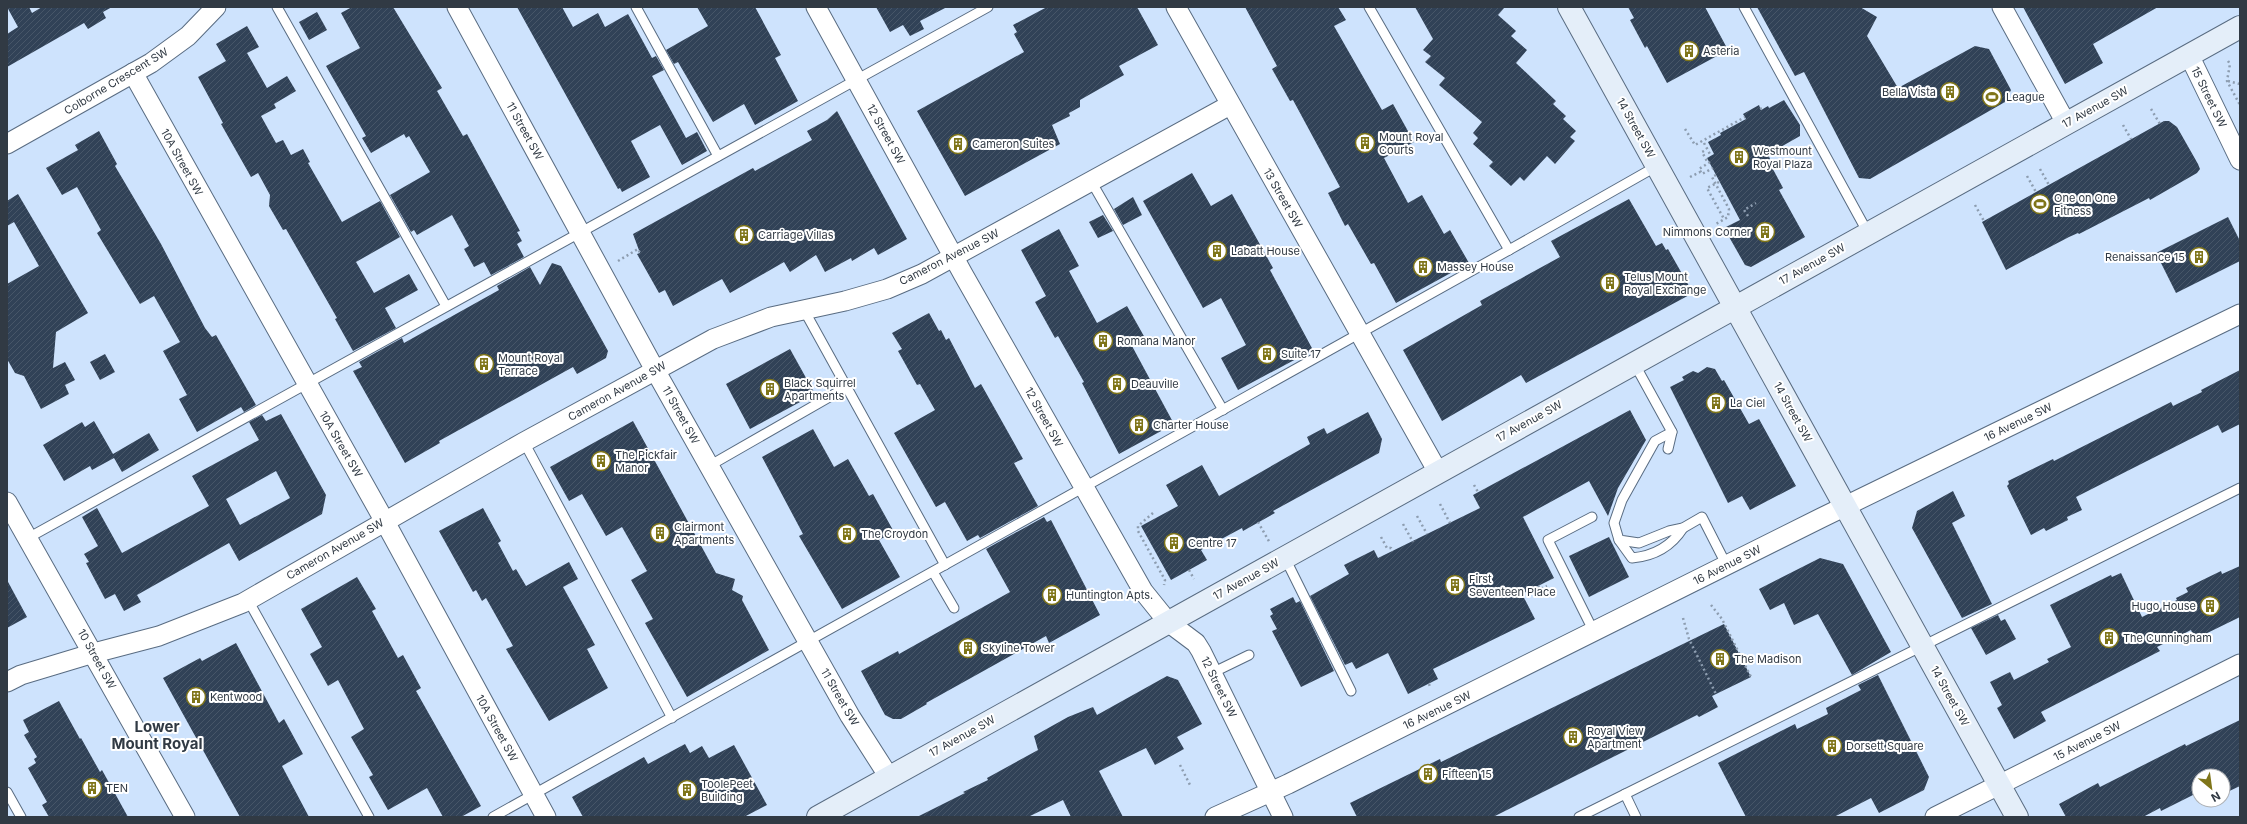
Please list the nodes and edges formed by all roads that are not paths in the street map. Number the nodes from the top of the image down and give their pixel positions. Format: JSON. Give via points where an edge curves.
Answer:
{"nodes":[{"id":1,"x":216,"y":7,"type":"edge"},
{"id":2,"x":277,"y":7,"type":"edge"},
{"id":3,"x":456,"y":7,"type":"edge"},
{"id":4,"x":636,"y":7,"type":"edge"},
{"id":5,"x":816,"y":7,"type":"edge"},
{"id":6,"x":988,"y":7,"type":"edge"},
{"id":7,"x":1176,"y":7,"type":"edge"},
{"id":8,"x":1369,"y":7,"type":"edge"},
{"id":9,"x":1569,"y":7,"type":"edge"},
{"id":10,"x":1744,"y":7,"type":"edge"},
{"id":11,"x":2002,"y":7,"type":"edge"},
{"id":12,"x":2240,"y":27,"type":"edge"},
{"id":13,"x":2188,"y":55,"type":"junction"},
{"id":14,"x":133,"y":73,"type":"junction"},
{"id":15,"x":856,"y":80,"type":"junction"},
{"id":16,"x":1230,"y":105,"type":"junction"},
{"id":17,"x":2066,"y":123,"type":"junction"},
{"id":18,"x":7,"y":144,"type":"edge"},
{"id":19,"x":718,"y":156,"type":"junction"},
{"id":20,"x":2240,"y":160,"type":"edge"},
{"id":21,"x":1657,"y":166,"type":"junction"},
{"id":22,"x":1091,"y":181,"type":"junction"},
{"id":23,"x":581,"y":232,"type":"junction"},
{"id":24,"x":1868,"y":233,"type":"junction"},
{"id":25,"x":1509,"y":250,"type":"junction"},
{"id":26,"x":954,"y":257,"type":"junction"},
{"id":27,"x":446,"y":306,"type":"junction"},
{"id":28,"x":1735,"y":307,"type":"junction"},
{"id":29,"x":804,"y":310,"type":"junction"},
{"id":30,"x":2240,"y":314,"type":"edge"},
{"id":31,"x":1360,"y":334,"type":"junction"},
{"id":32,"x":1634,"y":363,"type":"junction"},
{"id":33,"x":655,"y":370,"type":"junction"},
{"id":34,"x":306,"y":383,"type":"junction"},
{"id":35,"x":845,"y":388,"type":"junction"},
{"id":36,"x":1223,"y":410,"type":"junction"},
{"id":37,"x":1672,"y":432,"type":"junction"},
{"id":38,"x":524,"y":442,"type":"junction"},
{"id":39,"x":1668,"y":449,"type":"dead end"},
{"id":40,"x":710,"y":466,"type":"junction"},
{"id":41,"x":1438,"y":472,"type":"junction"},
{"id":42,"x":1084,"y":488,"type":"junction"},
{"id":43,"x":2240,"y":488,"type":"edge"},
{"id":44,"x":7,"y":502,"type":"edge"},
{"id":45,"x":1846,"y":506,"type":"junction"},
{"id":46,"x":1592,"y":517,"type":"dead end"},
{"id":47,"x":384,"y":520,"type":"junction"},
{"id":48,"x":1682,"y":528,"type":"junction"},
{"id":49,"x":28,"y":538,"type":"junction"},
{"id":50,"x":1619,"y":540,"type":"junction"},
{"id":51,"x":1278,"y":552,"type":"junction"},
{"id":52,"x":945,"y":565,"type":"junction"},
{"id":53,"x":1727,"y":566,"type":"junction"},
{"id":54,"x":933,"y":572,"type":"junction"},
{"id":55,"x":248,"y":600,"type":"junction"},
{"id":56,"x":954,"y":608,"type":"dead end"},
{"id":57,"x":1168,"y":622,"type":"junction"},
{"id":58,"x":1594,"y":632,"type":"junction"},
{"id":59,"x":808,"y":641,"type":"junction"},
{"id":60,"x":1923,"y":647,"type":"junction"},
{"id":61,"x":94,"y":653,"type":"junction"},
{"id":62,"x":1249,"y":654,"type":"dead end"},
{"id":63,"x":2240,"y":664,"type":"edge"},
{"id":64,"x":1212,"y":673,"type":"junction"},
{"id":65,"x":7,"y":682,"type":"edge"},
{"id":66,"x":1351,"y":691,"type":"dead end"},
{"id":67,"x":672,"y":718,"type":"junction"},
{"id":68,"x":889,"y":777,"type":"junction"},
{"id":69,"x":1999,"y":785,"type":"junction"},
{"id":70,"x":7,"y":792,"type":"edge"},
{"id":71,"x":1271,"y":793,"type":"junction"},
{"id":72,"x":534,"y":794,"type":"junction"},
{"id":73,"x":1624,"y":794,"type":"junction"},
{"id":74,"x":21,"y":817,"type":"edge"},
{"id":75,"x":185,"y":817,"type":"edge"},
{"id":76,"x":369,"y":817,"type":"edge"},
{"id":77,"x":493,"y":817,"type":"edge"},
{"id":78,"x":546,"y":817,"type":"edge"},
{"id":79,"x":818,"y":817,"type":"edge"},
{"id":80,"x":1215,"y":817,"type":"edge"},
{"id":81,"x":1283,"y":817,"type":"edge"},
{"id":82,"x":1579,"y":817,"type":"edge"},
{"id":83,"x":1636,"y":817,"type":"edge"},
{"id":84,"x":1935,"y":817,"type":"edge"},
{"id":85,"x":2017,"y":817,"type":"edge"}],
"edges":[{"from":1,"to":14,"type":"street","name":"Colborne Crescent SW","via":[[188,36]]},
{"from":2,"to":27,"type":"lane"},
{"from":3,"to":23,"type":"street","name":"11 Street SW"},
{"from":4,"to":19,"type":"lane"},
{"from":5,"to":15,"type":"street","name":"12 Street SW"},
{"from":6,"to":15,"type":"lane"},
{"from":7,"to":16,"type":"street","name":"13 Street SW"},
{"from":8,"to":25,"type":"lane"},
{"from":9,"to":21,"type":"main road","name":"14 Street SW"},
{"from":10,"to":24,"type":"lane"},
{"from":11,"to":17,"type":"street"},
{"from":12,"to":13,"type":"main road","name":"17 Avenue SW"},
{"from":13,"to":17,"type":"main road","name":"17 Avenue SW"},
{"from":13,"to":20,"type":"street","name":"15 Street SW"},
{"from":14,"to":18,"type":"street","name":"Colborne Crescent SW"},
{"from":14,"to":34,"type":"street","name":"10A Street SW"},
{"from":15,"to":19,"type":"lane"},
{"from":15,"to":26,"type":"street","name":"12 Street SW"},
{"from":16,"to":22,"type":"street","name":"Cameron Avenue SW"},
{"from":16,"to":31,"type":"street","name":"13 Street SW"},
{"from":17,"to":24,"type":"main road","name":"17 Avenue SW"},
{"from":19,"to":23,"type":"lane"},
{"from":21,"to":25,"type":"lane"},
{"from":21,"to":28,"type":"main road","name":"14 Street SW"},
{"from":22,"to":26,"type":"street","name":"Cameron Avenue SW"},
{"from":22,"to":36,"type":"lane"},
{"from":23,"to":27,"type":"lane"},
{"from":23,"to":33,"type":"street","name":"11 Street SW"},
{"from":24,"to":28,"type":"main road","name":"17 Avenue SW"},
{"from":25,"to":31,"type":"lane"},
{"from":26,"to":29,"type":"street","name":"Cameron Avenue SW","via":[[887,289]]},
{"from":26,"to":42,"type":"street","name":"12 Street SW"},
{"from":27,"to":34,"type":"lane"},
{"from":28,"to":32,"type":"main road","name":"17 Avenue SW"},
{"from":28,"to":45,"type":"main road","name":"14 Street SW"},
{"from":29,"to":33,"type":"street","name":"Cameron Avenue SW","via":[[771,317],[714,340]]},
{"from":29,"to":35,"type":"lane"},
{"from":30,"to":45,"type":"street","name":"16 Avenue SW"},
{"from":31,"to":36,"type":"lane"},
{"from":31,"to":41,"type":"street","name":"13 Street SW"},
{"from":32,"to":37,"type":"lane"},
{"from":32,"to":41,"type":"main road","name":"17 Avenue SW"},
{"from":33,"to":38,"type":"street","name":"Cameron Avenue SW"},
{"from":33,"to":40,"type":"street","name":"11 Street SW"},
{"from":34,"to":47,"type":"street","name":"10A Street SW"},
{"from":34,"to":49,"type":"lane"},
{"from":35,"to":40,"type":"lane"},
{"from":35,"to":52,"type":"lane"},
{"from":36,"to":42,"type":"lane"},
{"from":37,"to":39,"type":"lane"},
{"from":37,"to":50,"type":"lane","via":[[1656,441],[1622,500],[1614,523]]},
{"from":38,"to":47,"type":"street","name":"Cameron Avenue SW"},
{"from":38,"to":67,"type":"lane"},
{"from":40,"to":59,"type":"street","name":"11 Street SW"},
{"from":41,"to":51,"type":"main road","name":"17 Avenue SW"},
{"from":42,"to":52,"type":"lane"},
{"from":42,"to":57,"type":"street","name":"12 Street SW","via":[[1143,591]]},
{"from":43,"to":60,"type":"lane"},
{"from":44,"to":49,"type":"street","name":"10 Street SW"},
{"from":45,"to":53,"type":"street","name":"16 Avenue SW"},
{"from":45,"to":60,"type":"main road","name":"14 Street SW"},
{"from":46,"to":58,"type":"lane","via":[[1548,540]]},
{"from":47,"to":55,"type":"street","name":"Cameron Avenue SW"},
{"from":47,"to":72,"type":"street","name":"10A Street SW"},
{"from":48,"to":50,"type":"lane","via":[[1639,543]]},
{"from":48,"to":50,"type":"lane","via":[[1676,539],[1667,546],[1642,557],[1632,558]]},
{"from":48,"to":53,"type":"lane","via":[[1702,517]]},
{"from":49,"to":61,"type":"street","name":"10 Street SW"},
{"from":51,"to":57,"type":"main road","name":"17 Avenue SW"},
{"from":51,"to":66,"type":"lane"},
{"from":52,"to":54,"type":"lane"},
{"from":53,"to":58,"type":"street","name":"16 Avenue SW"},
{"from":54,"to":56,"type":"lane"},
{"from":54,"to":59,"type":"lane"},
{"from":55,"to":61,"type":"street","name":"Cameron Avenue SW","via":[[159,636]]},
{"from":55,"to":76,"type":"lane"},
{"from":57,"to":64,"type":"street","name":"12 Street SW","via":[[1196,643]]},
{"from":57,"to":68,"type":"main road","name":"17 Avenue SW"},
{"from":58,"to":71,"type":"street","name":"16 Avenue SW"},
{"from":59,"to":67,"type":"lane"},
{"from":59,"to":68,"type":"street","name":"11 Street SW","via":[[850,716]]},
{"from":60,"to":69,"type":"main road","name":"14 Street SW"},
{"from":60,"to":73,"type":"lane"},
{"from":61,"to":65,"type":"street","name":"Cameron Avenue SW","via":[[21,675]]},
{"from":61,"to":75,"type":"street","name":"10 Street SW"},
{"from":62,"to":64,"type":"lane"},
{"from":63,"to":69,"type":"street","name":"15 Avenue SW"},
{"from":64,"to":71,"type":"street","name":"12 Street SW"},
{"from":67,"to":72,"type":"lane"},
{"from":68,"to":79,"type":"main road","name":"17 Avenue SW"},
{"from":69,"to":84,"type":"street","name":"15 Avenue SW"},
{"from":69,"to":85,"type":"main road","name":"14 Street SW"},
{"from":70,"to":74,"type":"lane"},
{"from":71,"to":80,"type":"street","name":"16 Avenue SW"},
{"from":71,"to":81,"type":"street","name":"12 Street SW"},
{"from":72,"to":77,"type":"lane"},
{"from":72,"to":78,"type":"street","name":"10A Street SW"},
{"from":73,"to":82,"type":"lane"},
{"from":73,"to":83,"type":"lane"}]}
